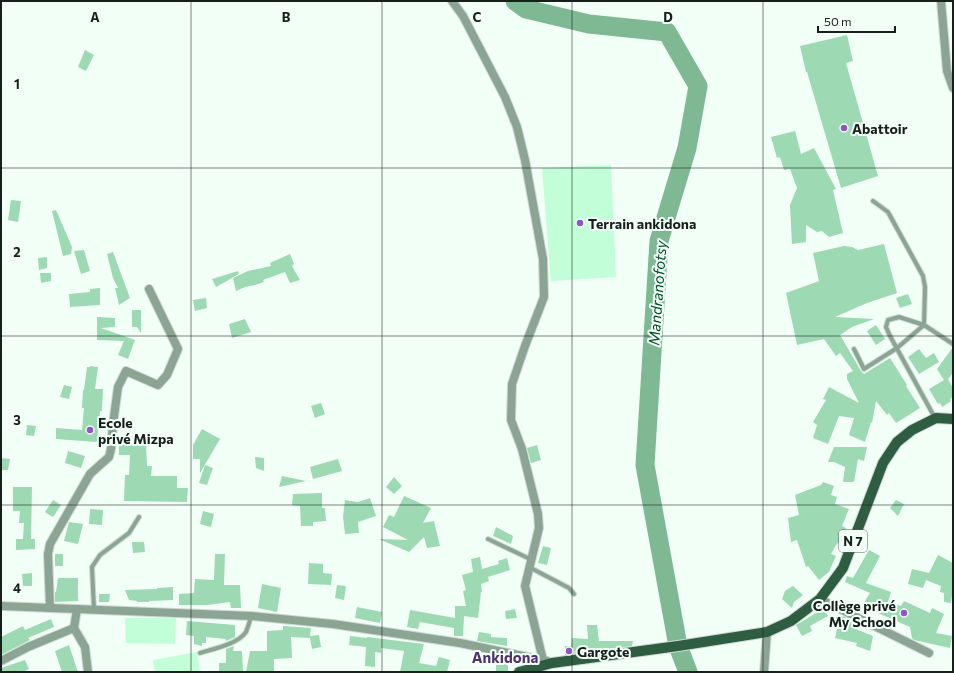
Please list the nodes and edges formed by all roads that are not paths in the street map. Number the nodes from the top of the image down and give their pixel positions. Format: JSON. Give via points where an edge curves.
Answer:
{"nodes":[{"id":1,"x":452,"y":1,"type":"edge"},
{"id":2,"x":941,"y":1,"type":"edge"},
{"id":3,"x":953,"y":88,"type":"edge"},
{"id":4,"x":873,"y":201,"type":"dead end"},
{"id":5,"x":149,"y":288,"type":"dead end"},
{"id":6,"x":924,"y":325,"type":"junction"},
{"id":7,"x":953,"y":344,"type":"edge"},
{"id":8,"x":897,"y":348,"type":"junction"},
{"id":9,"x":854,"y":349,"type":"dead end"},
{"id":10,"x":936,"y":418,"type":"junction"},
{"id":11,"x":953,"y":419,"type":"edge"},
{"id":12,"x":139,"y":517,"type":"dead end"},
{"id":13,"x":488,"y":539,"type":"dead end"},
{"id":14,"x":530,"y":563,"type":"junction"},
{"id":15,"x":574,"y":594,"type":"dead end"},
{"id":16,"x":820,"y":599,"type":"junction"},
{"id":17,"x":1,"y":606,"type":"edge"},
{"id":18,"x":50,"y":608,"type":"junction"},
{"id":19,"x":77,"y":609,"type":"junction"},
{"id":20,"x":94,"y":610,"type":"junction"},
{"id":21,"x":251,"y":616,"type":"junction"},
{"id":22,"x":74,"y":628,"type":"junction"},
{"id":23,"x":767,"y":632,"type":"junction"},
{"id":24,"x":200,"y":654,"type":"dead end"},
{"id":25,"x":929,"y":654,"type":"dead end"},
{"id":26,"x":1,"y":661,"type":"edge"},
{"id":27,"x":548,"y":661,"type":"junction"},
{"id":28,"x":88,"y":672,"type":"edge"},
{"id":29,"x":519,"y":672,"type":"edge"},
{"id":30,"x":764,"y":672,"type":"edge"}],
"edges":[{"from":1,"to":14,"type":"street","via":[[463,16],[505,97],[516,127],[525,160],[543,259],[544,297],[512,384],[511,420],[522,449],[538,514],[539,528]]},
{"from":2,"to":3,"type":"street","via":[[947,71]]},
{"from":4,"to":6,"type":"lane","via":[[888,212],[923,276]]},
{"from":5,"to":18,"type":"street","via":[[178,349],[167,375],[158,385],[126,371],[118,386],[109,457],[90,474],[50,544]]},
{"from":6,"to":7,"type":"lane"},
{"from":6,"to":8,"type":"lane"},
{"from":6,"to":8,"type":"lane","via":[[899,317],[888,320],[886,327]]},
{"from":8,"to":9,"type":"lane","via":[[864,369]]},
{"from":8,"to":10,"type":"lane"},
{"from":10,"to":11,"type":"main road","number":"N 7"},
{"from":10,"to":16,"type":"main road","number":"N 7","via":[[912,430],[897,442],[883,463],[843,568]]},
{"from":12,"to":20,"type":"lane","via":[[129,533],[100,555],[92,568]]},
{"from":13,"to":14,"type":"lane"},
{"from":14,"to":15,"type":"lane"},
{"from":14,"to":27,"type":"street","via":[[525,586]]},
{"from":16,"to":23,"type":"main road","number":"N 7","via":[[791,621]]},
{"from":16,"to":25,"type":"street"},
{"from":17,"to":18,"type":"street"},
{"from":18,"to":19,"type":"street"},
{"from":19,"to":20,"type":"street"},
{"from":19,"to":22,"type":"street"},
{"from":20,"to":21,"type":"street"},
{"from":21,"to":24,"type":"lane","via":[[246,632],[240,638]]},
{"from":21,"to":27,"type":"street","via":[[333,624],[460,642]]},
{"from":22,"to":26,"type":"street"},
{"from":22,"to":28,"type":"street","via":[[85,647]]},
{"from":23,"to":27,"type":"main road","number":"N 7","via":[[630,653]]},
{"from":23,"to":30,"type":"street"},
{"from":27,"to":29,"type":"main road","number":"N 7"}]}
